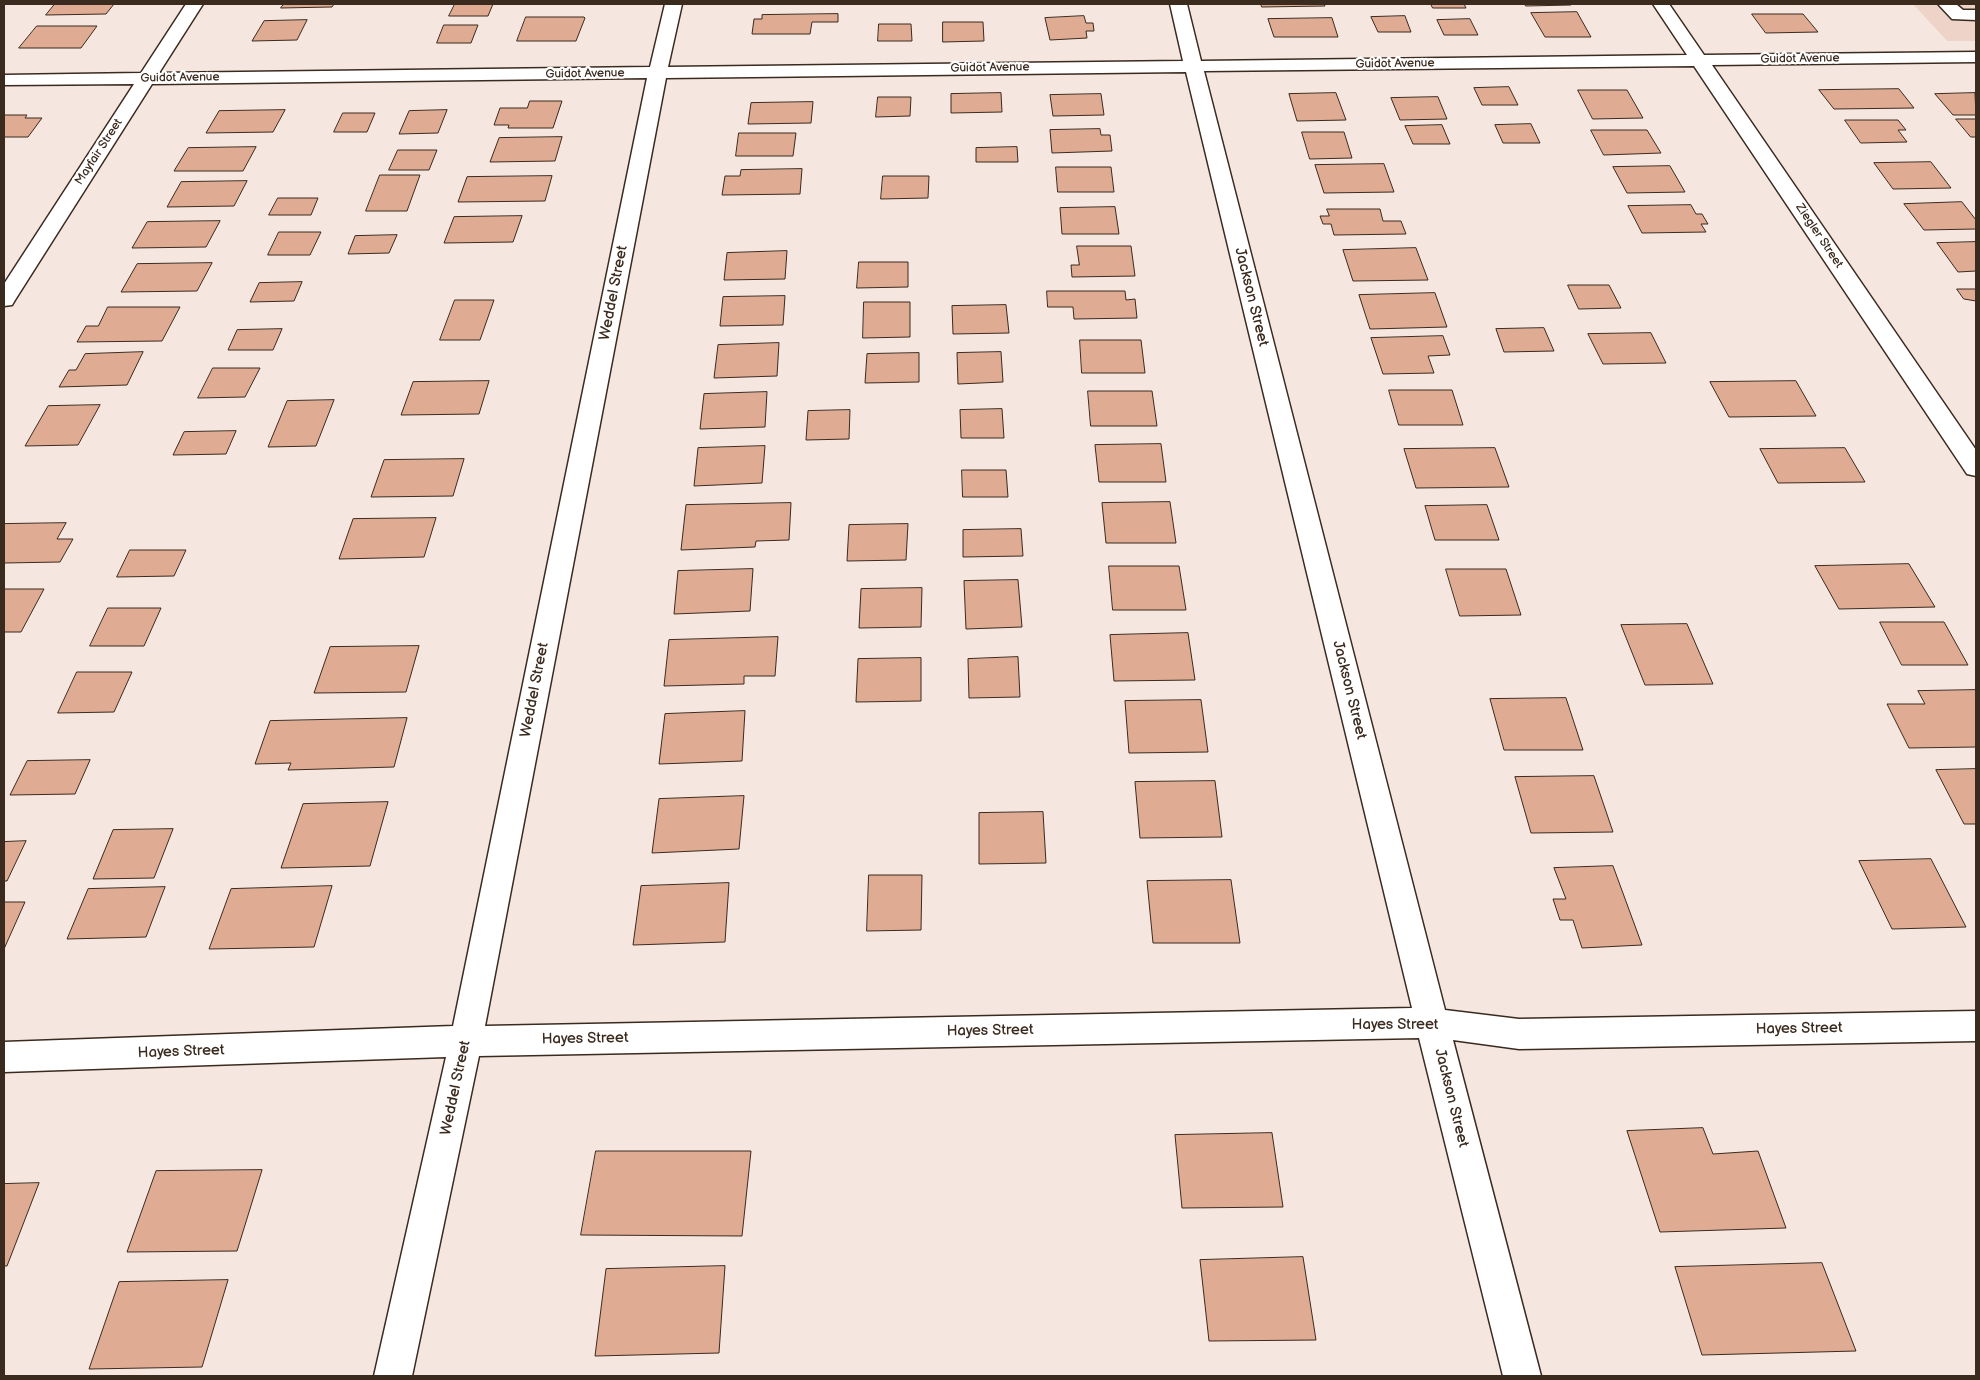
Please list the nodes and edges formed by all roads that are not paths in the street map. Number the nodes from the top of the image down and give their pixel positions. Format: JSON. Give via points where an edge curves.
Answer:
{"nodes":[{"id":1,"x":194,"y":4,"type":"edge"},
{"id":2,"x":673,"y":4,"type":"edge"},
{"id":3,"x":1178,"y":4,"type":"edge"},
{"id":4,"x":1661,"y":4,"type":"edge"},
{"id":5,"x":1947,"y":4,"type":"edge"},
{"id":6,"x":1976,"y":15,"type":"edge"},
{"id":7,"x":1976,"y":57,"type":"edge"},
{"id":8,"x":1700,"y":60,"type":"junction"},
{"id":9,"x":1194,"y":66,"type":"junction"},
{"id":10,"x":658,"y":73,"type":"junction"},
{"id":11,"x":147,"y":78,"type":"junction"},
{"id":12,"x":4,"y":80,"type":"edge"},
{"id":13,"x":4,"y":300,"type":"edge"},
{"id":14,"x":1976,"y":468,"type":"edge"},
{"id":15,"x":1432,"y":1023,"type":"junction"},
{"id":16,"x":1976,"y":1026,"type":"edge"},
{"id":17,"x":466,"y":1041,"type":"junction"},
{"id":18,"x":4,"y":1057,"type":"edge"},
{"id":19,"x":393,"y":1376,"type":"edge"},
{"id":20,"x":1522,"y":1376,"type":"edge"}],
"edges":[{"from":1,"to":11,"type":"street","name":"Mayfair Street"},
{"from":2,"to":10,"type":"street","name":"Weddel Street"},
{"from":3,"to":9,"type":"street","name":"Jackson Street"},
{"from":4,"to":8,"type":"street","name":"Ziegler Street"},
{"from":5,"to":6,"type":"street","via":[[1958,15]]},
{"from":7,"to":8,"type":"street","name":"Guidot Avenue"},
{"from":8,"to":9,"type":"street","name":"Guidot Avenue"},
{"from":8,"to":14,"type":"street","name":"Ziegler Street"},
{"from":9,"to":10,"type":"street","name":"Guidot Avenue"},
{"from":9,"to":15,"type":"street","name":"Jackson Street"},
{"from":10,"to":11,"type":"street","name":"Guidot Avenue"},
{"from":10,"to":17,"type":"street","name":"Weddel Street"},
{"from":11,"to":12,"type":"street","name":"Guidot Avenue"},
{"from":11,"to":13,"type":"street","name":"Mayfair Street"},
{"from":15,"to":16,"type":"street","name":"Hayes Street","via":[[1518,1034]]},
{"from":15,"to":17,"type":"street","name":"Hayes Street"},
{"from":15,"to":20,"type":"street","name":"Jackson Street"},
{"from":17,"to":18,"type":"street","name":"Hayes Street"},
{"from":17,"to":19,"type":"street","name":"Weddel Street"}]}
